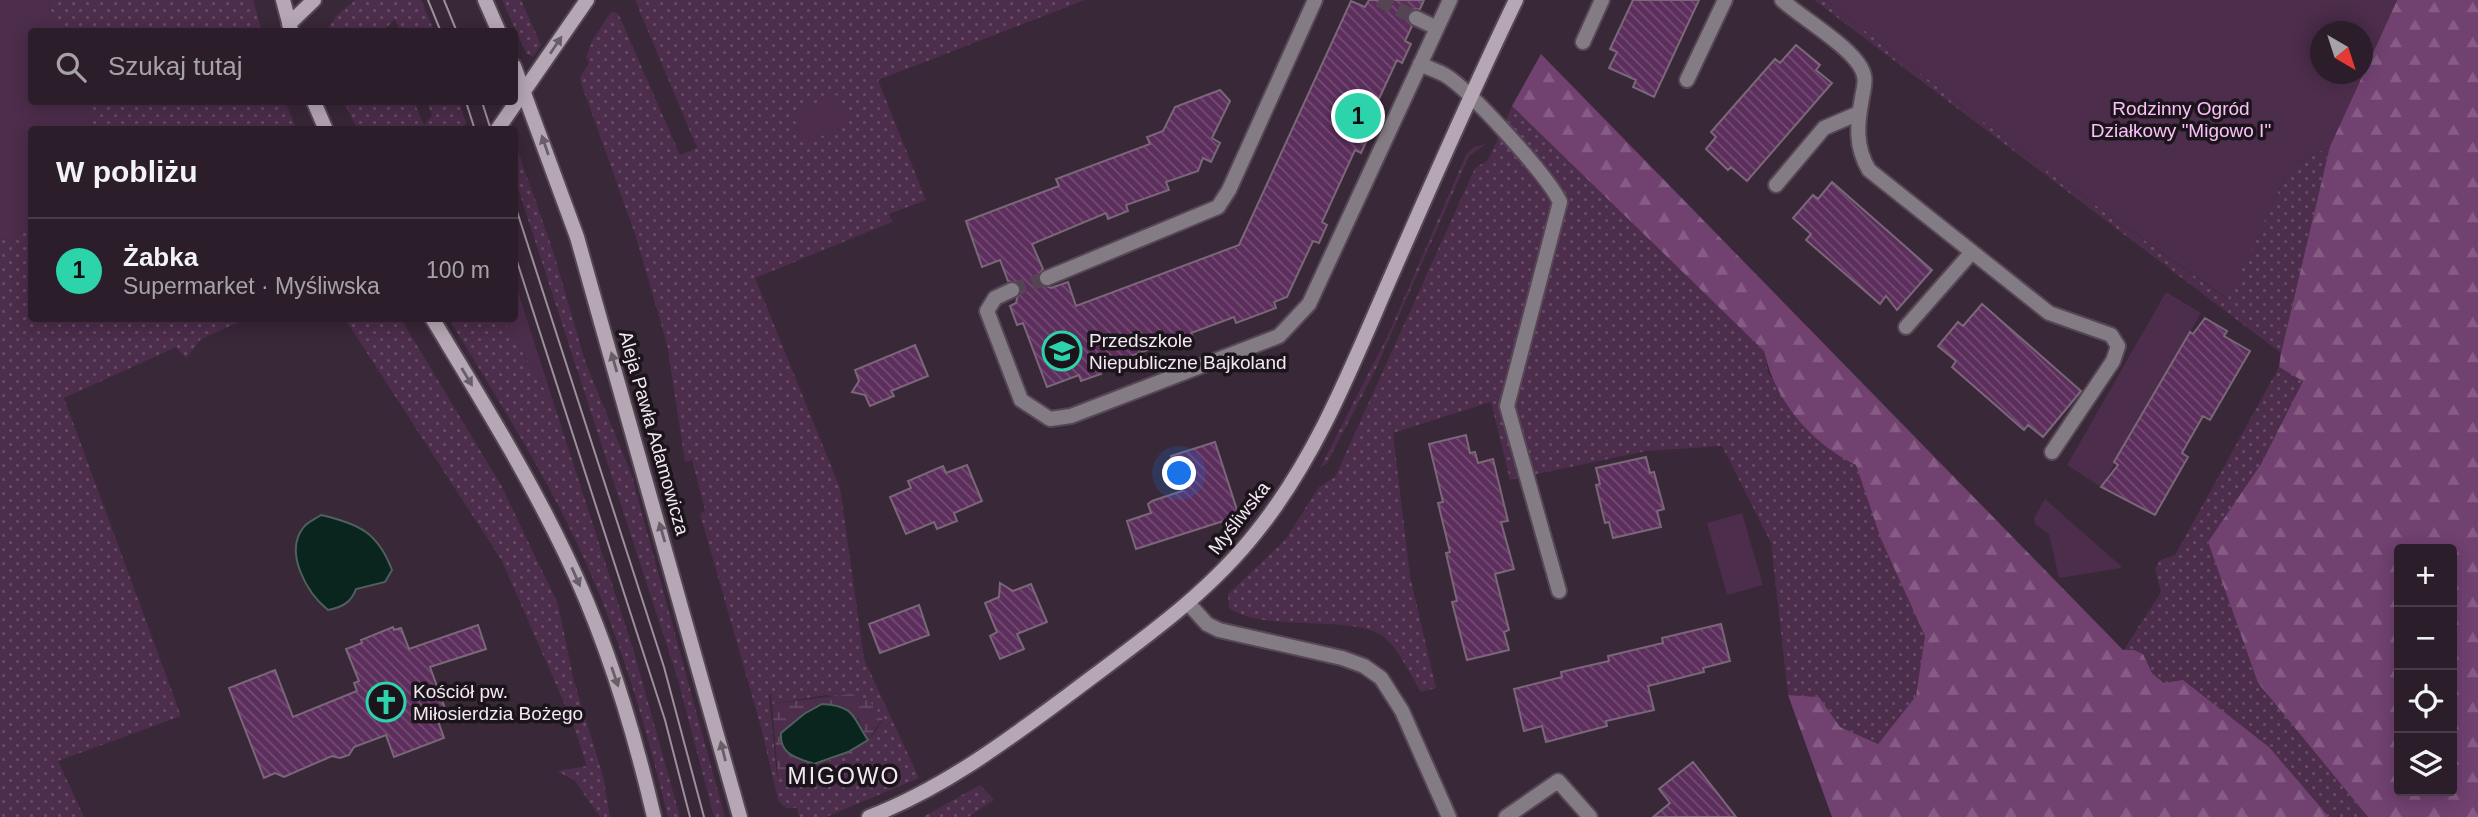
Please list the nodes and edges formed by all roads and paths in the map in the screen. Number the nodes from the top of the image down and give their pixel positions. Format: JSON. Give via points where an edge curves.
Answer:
{"nodes":[{"id":1,"x":283,"y":0,"type":"edge"},
{"id":2,"x":314,"y":0,"type":"edge"},
{"id":3,"x":485,"y":0,"type":"edge"},
{"id":4,"x":587,"y":0,"type":"edge"},
{"id":5,"x":1315,"y":0,"type":"edge"},
{"id":6,"x":1450,"y":0,"type":"edge"},
{"id":7,"x":1516,"y":0,"type":"edge"},
{"id":8,"x":1602,"y":0,"type":"edge"},
{"id":9,"x":1725,"y":0,"type":"edge"},
{"id":10,"x":1782,"y":0,"type":"edge"},
{"id":11,"x":1416,"y":18,"type":"tunnel mouth"},
{"id":12,"x":290,"y":28,"type":"edge"},
{"id":13,"x":497,"y":28,"type":"edge"},
{"id":14,"x":1437,"y":28,"type":"junction"},
{"id":15,"x":1583,"y":42,"type":"dead end"},
{"id":16,"x":1420,"y":64,"type":"junction"},
{"id":17,"x":518,"y":75,"type":"edge"},
{"id":18,"x":1686,"y":80,"type":"dead end"},
{"id":19,"x":525,"y":90,"type":"junction"},
{"id":20,"x":1469,"y":97,"type":"junction"},
{"id":21,"x":518,"y":100,"type":"edge"},
{"id":22,"x":315,"y":105,"type":"edge"},
{"id":23,"x":515,"y":105,"type":"edge"},
{"id":24,"x":1859,"y":113,"type":"junction"},
{"id":25,"x":324,"y":126,"type":"edge"},
{"id":26,"x":501,"y":126,"type":"edge"},
{"id":27,"x":1776,"y":185,"type":"dead end"},
{"id":28,"x":1972,"y":252,"type":"junction"},
{"id":29,"x":1047,"y":278,"type":"tunnel mouth"},
{"id":30,"x":1012,"y":290,"type":"tunnel mouth"},
{"id":31,"x":434,"y":322,"type":"edge"},
{"id":32,"x":1906,"y":327,"type":"dead end"},
{"id":33,"x":2052,"y":452,"type":"dead end"},
{"id":34,"x":1559,"y":590,"type":"dead end"},
{"id":35,"x":1188,"y":603,"type":"junction"},
{"id":36,"x":649,"y":814,"type":"edge"},
{"id":37,"x":740,"y":817,"type":"edge"},
{"id":38,"x":869,"y":817,"type":"edge"},
{"id":39,"x":1449,"y":817,"type":"edge"},
{"id":40,"x":1506,"y":817,"type":"edge"},
{"id":41,"x":1590,"y":817,"type":"edge"}],
"edges":[{"from":1,"to":12,"type":"main road"},
{"from":2,"to":12,"type":"main road"},
{"from":3,"to":13,"type":"main road"},
{"from":19,"to":4,"type":"main road","one_way":true},
{"from":5,"to":29,"type":"street","via":[[1218,207]]},
{"from":6,"to":14,"type":"street"},
{"from":7,"to":20,"type":"main road","name":"Myśliwska"},
{"from":8,"to":15,"type":"street"},
{"from":9,"to":18,"type":"street"},
{"from":10,"to":24,"type":"street","via":[[1858,64],[1864,76]]},
{"from":11,"to":14,"type":"street"},
{"from":14,"to":16,"type":"street"},
{"from":16,"to":20,"type":"street","via":[[1447,76]]},
{"from":16,"to":30,"type":"street","via":[[1309,304],[1279,335],[1050,419],[1021,400],[987,311],[995,298]]},
{"from":17,"to":19,"type":"main road","name":"Aleja Pawła Adamowicza"},
{"from":19,"to":21,"type":"main road"},
{"from":37,"to":19,"type":"main road","name":"Aleja Pawła Adamowicza","one_way":true,"via":[[577,237]]},
{"from":20,"to":34,"type":"street","via":[[1551,183],[1560,202],[1507,406]]},
{"from":20,"to":35,"type":"main road","name":"Myśliwska","via":[[1318,435],[1258,530]]},
{"from":22,"to":25,"type":"main road"},
{"from":23,"to":26,"type":"main road"},
{"from":24,"to":27,"type":"street","via":[[1824,128]]},
{"from":24,"to":28,"type":"street","via":[[1860,156],[1869,170]]},
{"from":28,"to":32,"type":"street"},
{"from":28,"to":33,"type":"street","via":[[2049,313],[2110,335],[2118,346],[2113,361]]},
{"from":31,"to":36,"type":"main road","one_way":true,"via":[[533,488],[567,557],[614,674]]},
{"from":35,"to":38,"type":"main road","name":"Myśliwska","via":[[969,766]]},
{"from":35,"to":39,"type":"street","via":[[1219,631],[1342,658],[1381,678],[1402,711]]},
{"from":40,"to":41,"type":"street","via":[[1558,781]]}]}
